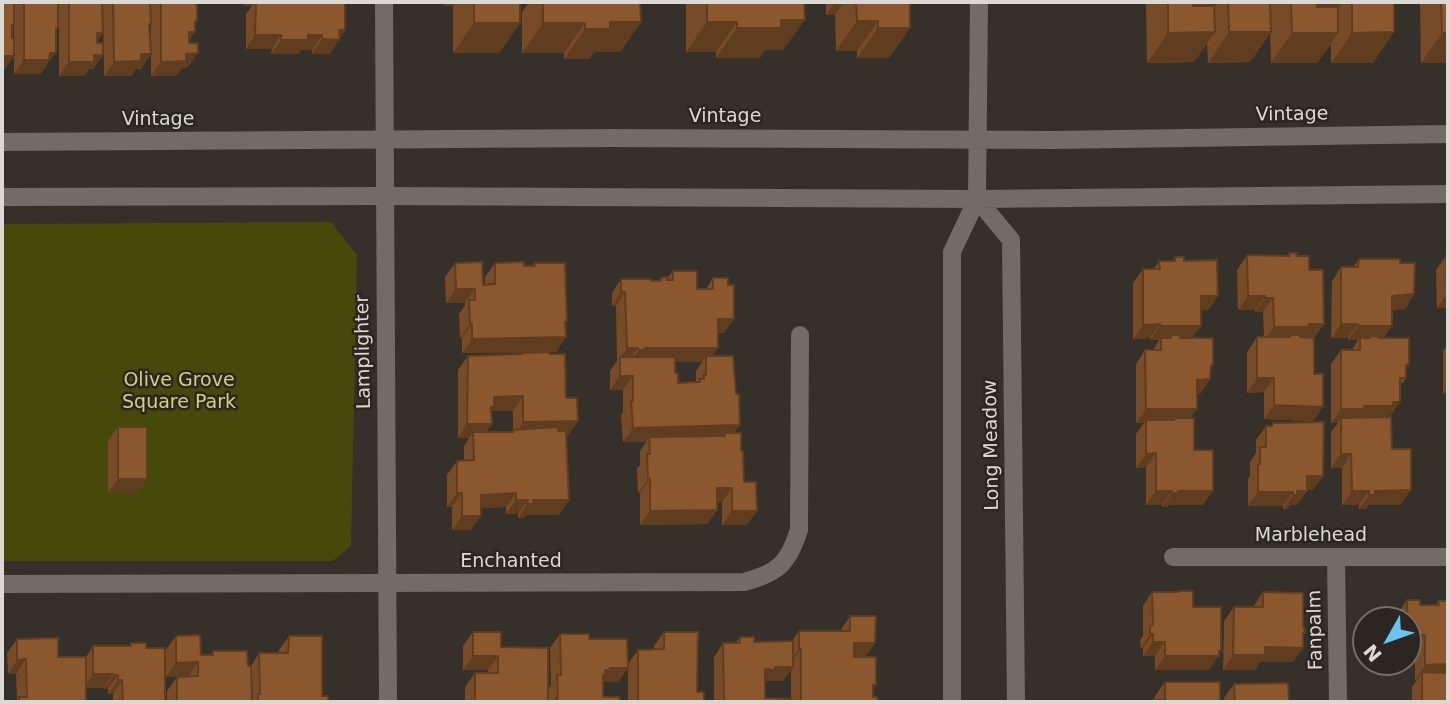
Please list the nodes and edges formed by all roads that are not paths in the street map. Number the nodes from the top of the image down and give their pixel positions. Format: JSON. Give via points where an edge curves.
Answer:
{"nodes":[{"id":1,"x":384,"y":2,"type":"edge"},
{"id":2,"x":979,"y":2,"type":"edge"},
{"id":3,"x":1448,"y":134,"type":"edge"},
{"id":4,"x":384,"y":139,"type":"junction"},
{"id":5,"x":978,"y":139,"type":"junction"},
{"id":6,"x":2,"y":142,"type":"edge"},
{"id":7,"x":1448,"y":194,"type":"edge"},
{"id":8,"x":384,"y":196,"type":"junction"},
{"id":9,"x":2,"y":197,"type":"edge"},
{"id":10,"x":977,"y":199,"type":"junction"},
{"id":11,"x":800,"y":335,"type":"dead end"},
{"id":12,"x":1448,"y":556,"type":"edge"},
{"id":13,"x":1173,"y":557,"type":"dead end"},
{"id":14,"x":1336,"y":557,"type":"junction"},
{"id":15,"x":387,"y":583,"type":"junction"},
{"id":16,"x":2,"y":584,"type":"edge"},
{"id":17,"x":388,"y":702,"type":"edge"},
{"id":18,"x":952,"y":702,"type":"edge"},
{"id":19,"x":1016,"y":702,"type":"edge"},
{"id":20,"x":1338,"y":702,"type":"edge"}],
"edges":[{"from":1,"to":4,"type":"street","name":"Lamplighter"},
{"from":2,"to":5,"type":"street","name":"Long Meadow"},
{"from":3,"to":5,"type":"street","name":"Vintage"},
{"from":4,"to":5,"type":"street","name":"Vintage"},
{"from":4,"to":6,"type":"street","name":"Vintage"},
{"from":4,"to":8,"type":"street","name":"Lamplighter"},
{"from":5,"to":10,"type":"street","name":"Long Meadow"},
{"from":7,"to":10,"type":"street"},
{"from":8,"to":9,"type":"street"},
{"from":8,"to":10,"type":"street"},
{"from":8,"to":15,"type":"street","name":"Lamplighter"},
{"from":10,"to":18,"type":"street","name":"Long Meadow","via":[[952,252]]},
{"from":10,"to":19,"type":"street","name":"Long Meadow","via":[[1011,240]]},
{"from":11,"to":15,"type":"street","name":"Enchanted","via":[[799,530],[792,551],[779,568],[744,582]]},
{"from":12,"to":14,"type":"street","name":"Marblehead"},
{"from":13,"to":14,"type":"street","name":"Marblehead"},
{"from":14,"to":20,"type":"street","name":"Fanpalm"},
{"from":15,"to":16,"type":"street","name":"Enchanted"},
{"from":15,"to":17,"type":"street","name":"Lamplighter"}]}
